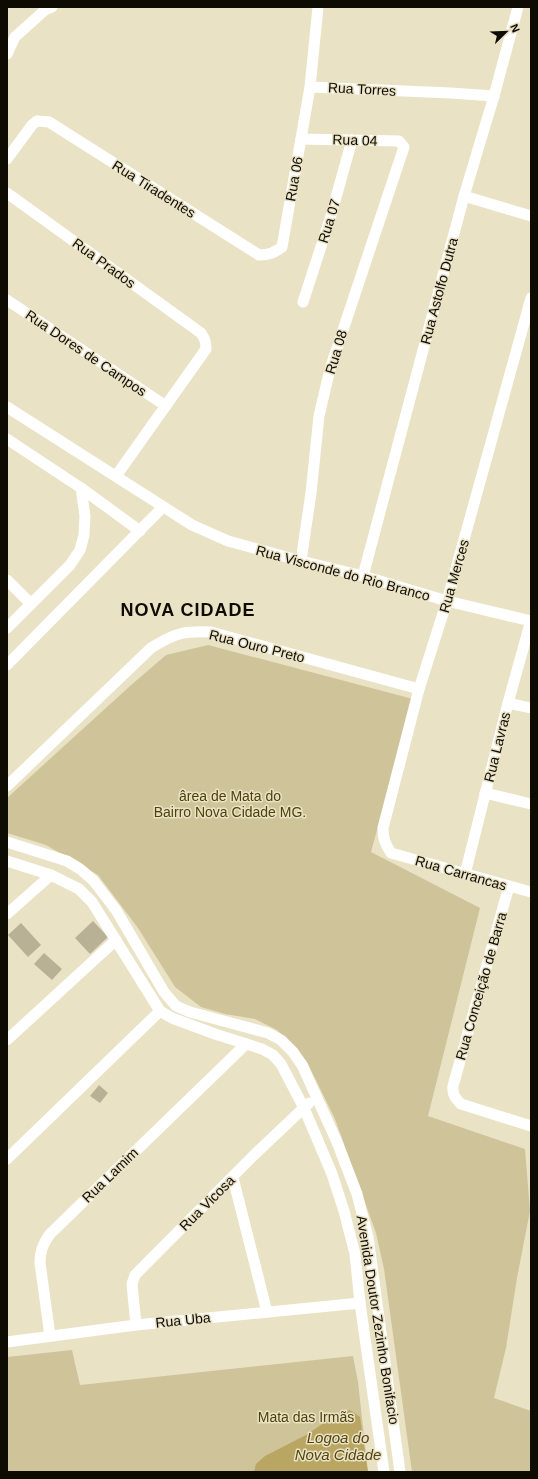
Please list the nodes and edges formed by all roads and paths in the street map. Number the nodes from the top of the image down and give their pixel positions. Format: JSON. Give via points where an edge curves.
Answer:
{"nodes":[{"id":1,"x":52,"y":7,"type":"edge"},
{"id":2,"x":318,"y":7,"type":"edge"},
{"id":3,"x":518,"y":7,"type":"edge"},
{"id":4,"x":7,"y":54,"type":"edge"},
{"id":5,"x":310,"y":87,"type":"junction"},
{"id":6,"x":494,"y":96,"type":"junction"},
{"id":7,"x":301,"y":139,"type":"junction"},
{"id":8,"x":352,"y":140,"type":"junction"},
{"id":9,"x":404,"y":149,"type":"joint"},
{"id":10,"x":7,"y":159,"type":"edge"},
{"id":11,"x":7,"y":193,"type":"edge"},
{"id":12,"x":464,"y":196,"type":"junction"},
{"id":13,"x":531,"y":216,"type":"edge"},
{"id":14,"x":260,"y":255,"type":"joint"},
{"id":15,"x":531,"y":298,"type":"edge"},
{"id":16,"x":7,"y":300,"type":"edge"},
{"id":17,"x":303,"y":302,"type":"dead end"},
{"id":18,"x":166,"y":406,"type":"junction"},
{"id":19,"x":7,"y":407,"type":"edge"},
{"id":20,"x":7,"y":439,"type":"edge"},
{"id":21,"x":116,"y":476,"type":"junction"},
{"id":22,"x":81,"y":488,"type":"junction"},
{"id":23,"x":163,"y":507,"type":"junction"},
{"id":24,"x":140,"y":531,"type":"junction"},
{"id":25,"x":301,"y":561,"type":"junction"},
{"id":26,"x":363,"y":576,"type":"junction"},
{"id":27,"x":7,"y":580,"type":"edge"},
{"id":28,"x":447,"y":601,"type":"junction"},
{"id":29,"x":31,"y":604,"type":"junction"},
{"id":30,"x":531,"y":621,"type":"edge"},
{"id":31,"x":7,"y":628,"type":"edge"},
{"id":32,"x":7,"y":665,"type":"edge"},
{"id":33,"x":419,"y":689,"type":"junction"},
{"id":34,"x":508,"y":702,"type":"junction"},
{"id":35,"x":531,"y":708,"type":"edge"},
{"id":36,"x":7,"y":786,"type":"edge"},
{"id":37,"x":486,"y":793,"type":"junction"},
{"id":38,"x":531,"y":804,"type":"edge"},
{"id":39,"x":7,"y":842,"type":"edge"},
{"id":40,"x":391,"y":853,"type":"joint"},
{"id":41,"x":7,"y":861,"type":"edge"},
{"id":42,"x":465,"y":874,"type":"junction"},
{"id":43,"x":51,"y":875,"type":"junction"},
{"id":44,"x":509,"y":886,"type":"junction"},
{"id":45,"x":531,"y":892,"type":"edge"},
{"id":46,"x":7,"y":914,"type":"edge"},
{"id":47,"x":116,"y":940,"type":"junction"},
{"id":48,"x":160,"y":1011,"type":"junction"},
{"id":49,"x":7,"y":1040,"type":"edge"},
{"id":50,"x":246,"y":1044,"type":"junction"},
{"id":51,"x":316,"y":1095,"type":"junction"},
{"id":52,"x":304,"y":1108,"type":"junction"},
{"id":53,"x":530,"y":1122,"type":"edge"},
{"id":54,"x":8,"y":1156,"type":"edge"},
{"id":55,"x":233,"y":1178,"type":"junction"},
{"id":56,"x":360,"y":1302,"type":"junction"},
{"id":57,"x":267,"y":1312,"type":"junction"},
{"id":58,"x":136,"y":1325,"type":"junction"},
{"id":59,"x":50,"y":1336,"type":"junction"},
{"id":60,"x":7,"y":1342,"type":"edge"},
{"id":61,"x":384,"y":1472,"type":"edge"},
{"id":62,"x":400,"y":1472,"type":"edge"}],
"edges":[{"from":1,"to":4,"type":"street","via":[[45,10],[16,37]]},
{"from":2,"to":5,"type":"street","name":"Rua Torres"},
{"from":3,"to":6,"type":"street","name":"Rua Astolfo Dutra"},
{"from":5,"to":6,"type":"street","name":"Rua Torres"},
{"from":5,"to":7,"type":"street","name":"Rua 06"},
{"from":6,"to":12,"type":"street","name":"Rua Astolfo Dutra"},
{"from":7,"to":8,"type":"street","name":"Rua 04"},
{"from":7,"to":14,"type":"street","name":"Rua 06","via":[[282,247],[275,253]]},
{"from":8,"to":9,"type":"street","name":"Rua 04","via":[[399,141]]},
{"from":8,"to":17,"type":"street","name":"Rua 07"},
{"from":9,"to":25,"type":"street","name":"Rua 08","via":[[330,369],[319,416]]},
{"from":10,"to":14,"type":"street","name":"Rua Tiradentes","via":[[32,125],[38,121],[49,122]]},
{"from":11,"to":18,"type":"street","name":"Rua Prados","via":[[201,333],[206,349]]},
{"from":12,"to":13,"type":"street"},
{"from":12,"to":26,"type":"street","name":"Rua Astolfo Dutra"},
{"from":15,"to":28,"type":"street","name":"Rua Merces"},
{"from":16,"to":18,"type":"street","name":"Rua Dores de Campos"},
{"from":18,"to":21,"type":"street"},
{"from":19,"to":21,"type":"street"},
{"from":20,"to":22,"type":"street"},
{"from":21,"to":23,"type":"street"},
{"from":22,"to":24,"type":"street"},
{"from":22,"to":29,"type":"street","via":[[85,516],[80,550],[70,565]]},
{"from":23,"to":24,"type":"street"},
{"from":23,"to":25,"type":"street","name":"Rua Visconde do Rio Branco","via":[[192,525],[228,542]]},
{"from":24,"to":32,"type":"street"},
{"from":25,"to":26,"type":"street","name":"Rua Visconde do Rio Branco"},
{"from":26,"to":28,"type":"street","name":"Rua Visconde do Rio Branco"},
{"from":27,"to":29,"type":"street"},
{"from":28,"to":30,"type":"street","name":"Rua Visconde do Rio Branco"},
{"from":28,"to":33,"type":"street","name":"Rua Merces"},
{"from":29,"to":31,"type":"street"},
{"from":30,"to":34,"type":"street","name":"Rua Lavras"},
{"from":33,"to":36,"type":"street","name":"Rua Ouro Preto","via":[[211,632],[190,631],[169,637],[151,648]]},
{"from":33,"to":40,"type":"street","name":"Rua Merces","via":[[383,828],[384,841]]},
{"from":34,"to":35,"type":"street"},
{"from":34,"to":37,"type":"street","name":"Rua Lavras"},
{"from":37,"to":38,"type":"street"},
{"from":37,"to":42,"type":"street","name":"Rua Lavras"},
{"from":39,"to":51,"type":"street","name":"Avenida Doutor Zezinho Bonifacio","via":[[67,861],[80,869],[93,880],[116,910],[164,992],[176,1006],[268,1033],[281,1040],[302,1066]]},
{"from":40,"to":42,"type":"street","name":"Rua Carrancas"},
{"from":41,"to":43,"type":"street"},
{"from":42,"to":44,"type":"street","name":"Rua Carrancas"},
{"from":43,"to":46,"type":"street"},
{"from":43,"to":47,"type":"street","via":[[79,889],[92,902]]},
{"from":44,"to":45,"type":"street","name":"Rua Carrancas"},
{"from":44,"to":53,"type":"street","name":"Rua Conceição de Barra","via":[[452,1092],[461,1104]]},
{"from":47,"to":48,"type":"street"},
{"from":47,"to":49,"type":"street"},
{"from":48,"to":50,"type":"street","name":"Avenida Doutor Zezinho Bonifacio"},
{"from":48,"to":54,"type":"street"},
{"from":50,"to":52,"type":"street","name":"Avenida Doutor Zezinho Bonifacio","via":[[273,1055],[282,1064]]},
{"from":50,"to":59,"type":"street","name":"Rua Lamim","via":[[50,1234],[43,1244],[40,1263]]},
{"from":51,"to":52,"type":"street","name":"Rua Vicosa"},
{"from":51,"to":62,"type":"street","name":"Avenida Doutor Zezinho Bonifacio","via":[[357,1194],[368,1237]]},
{"from":52,"to":55,"type":"street","name":"Rua Vicosa"},
{"from":52,"to":56,"type":"street","name":"Avenida Doutor Zezinho Bonifacio","via":[[332,1174],[344,1211],[355,1254]]},
{"from":55,"to":57,"type":"street"},
{"from":55,"to":58,"type":"street","name":"Rua Vicosa","via":[[135,1276],[132,1284]]},
{"from":56,"to":57,"type":"street","name":"Rua Uba"},
{"from":56,"to":61,"type":"street","name":"Avenida Doutor Zezinho Bonifacio"},
{"from":57,"to":58,"type":"street","name":"Rua Uba"},
{"from":58,"to":59,"type":"street","name":"Rua Uba"},
{"from":59,"to":60,"type":"street","name":"Rua Uba"}]}
